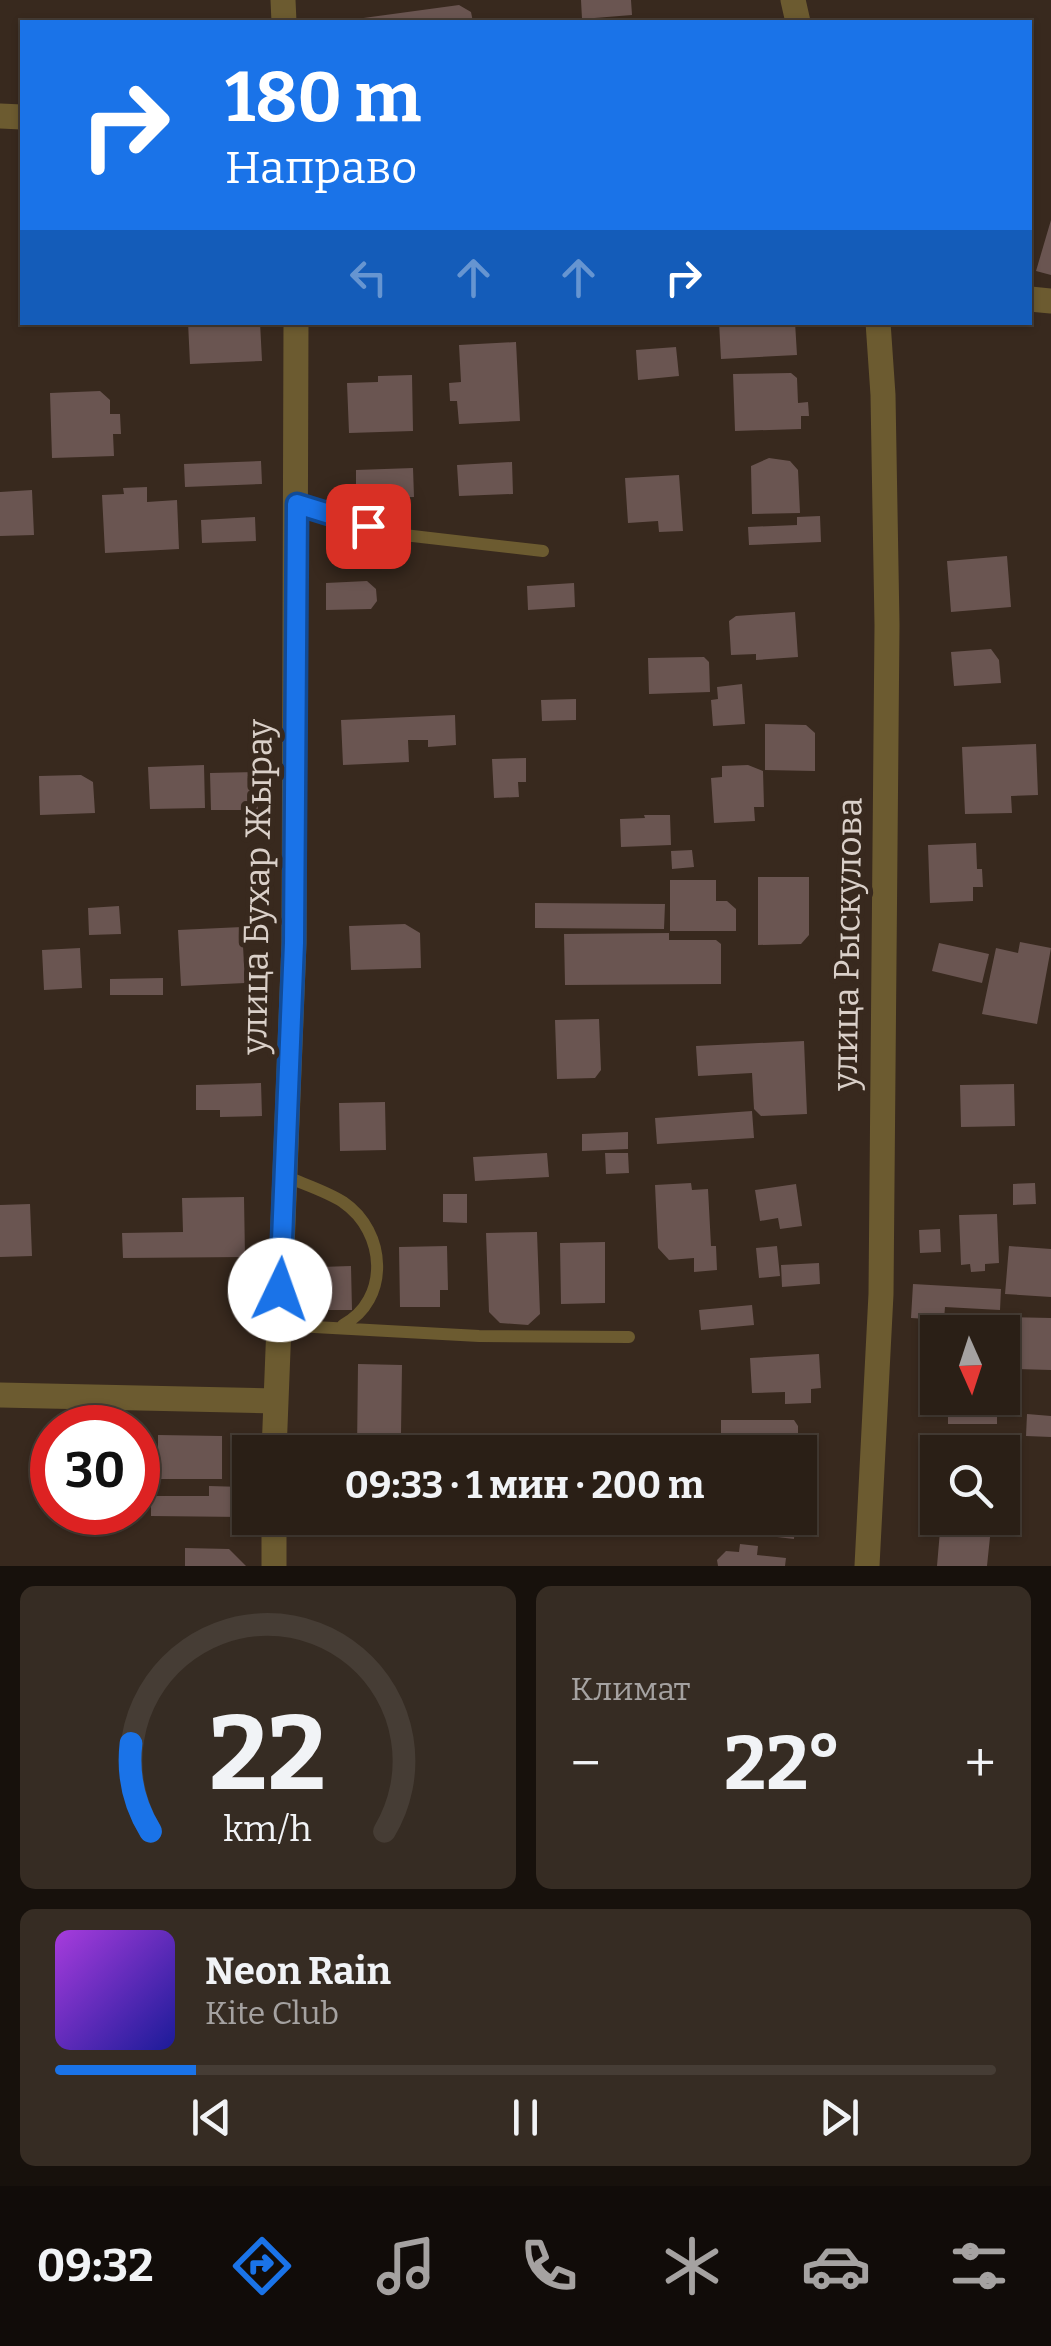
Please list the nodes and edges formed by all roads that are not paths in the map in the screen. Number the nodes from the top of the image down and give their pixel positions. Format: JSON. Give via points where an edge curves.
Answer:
{"nodes":[{"id":1,"x":296,"y":325,"type":"edge"},
{"id":2,"x":878,"y":325,"type":"edge"},
{"id":3,"x":297,"y":504,"type":"junction"},
{"id":4,"x":543,"y":551,"type":"dead end"},
{"id":5,"x":285,"y":1176,"type":"junction"},
{"id":6,"x":278,"y":1325,"type":"junction"},
{"id":7,"x":341,"y":1326,"type":"junction"},
{"id":8,"x":629,"y":1337,"type":"dead end"},
{"id":9,"x":0,"y":1395,"type":"edge"},
{"id":10,"x":274,"y":1401,"type":"junction"},
{"id":11,"x":274,"y":1435,"type":"edge"},
{"id":12,"x":274,"y":1535,"type":"edge"},
{"id":13,"x":274,"y":1566,"type":"edge"},
{"id":14,"x":868,"y":1566,"type":"edge"}],
"edges":[{"from":1,"to":3,"type":"street","name":"улица Бухар Жырау"},
{"from":2,"to":14,"type":"street","name":"улица Рыскулова","via":[[887,625],[881,1294]]},
{"from":3,"to":4,"type":"lane","via":[[404,535]]},
{"from":3,"to":5,"type":"street","name":"улица Бухар Жырау"},
{"from":5,"to":6,"type":"street","name":"улица Бухар Жырау"},
{"from":5,"to":7,"type":"lane","via":[[344,1202],[376,1254],[374,1296],[360,1316]]},
{"from":6,"to":7,"type":"lane"},
{"from":6,"to":10,"type":"street","name":"улица Бухар Жырау"},
{"from":7,"to":8,"type":"lane"},
{"from":9,"to":10,"type":"street"},
{"from":10,"to":11,"type":"street","name":"улица Бухар Жырау"},
{"from":12,"to":13,"type":"street"}]}
